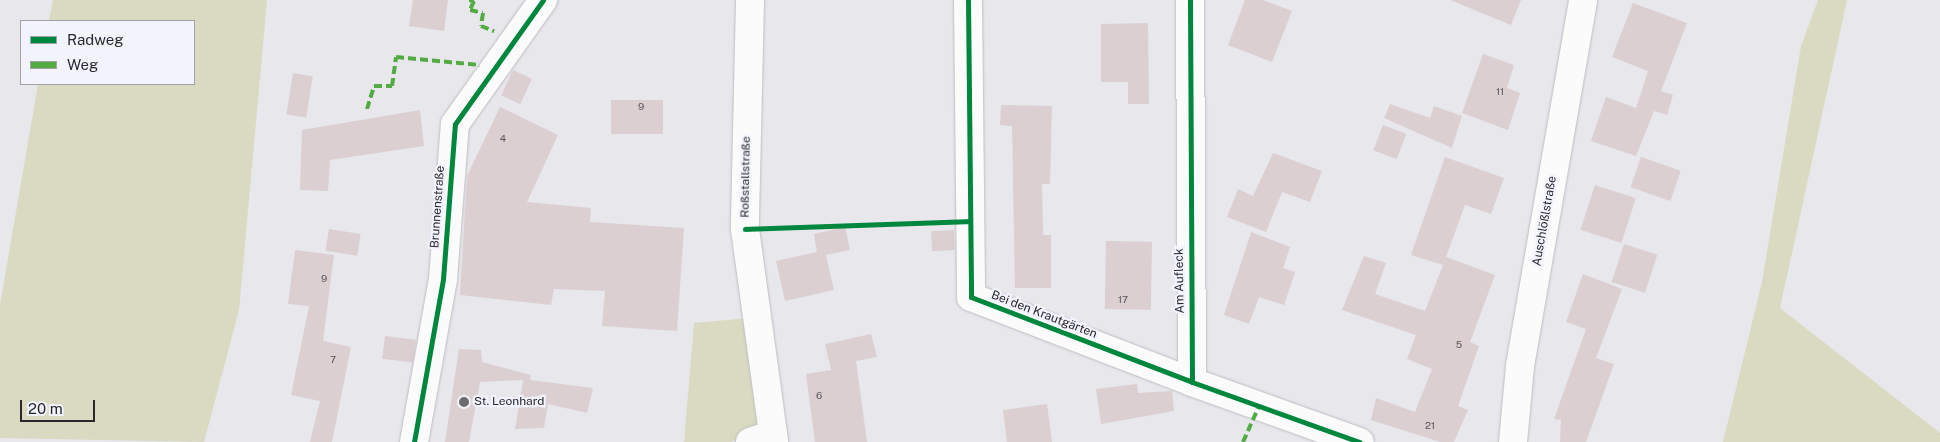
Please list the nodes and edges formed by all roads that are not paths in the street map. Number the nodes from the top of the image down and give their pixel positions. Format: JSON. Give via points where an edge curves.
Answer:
{"nodes":[{"id":1,"x":543,"y":0,"type":"edge"},
{"id":2,"x":750,"y":0,"type":"edge"},
{"id":3,"x":968,"y":0,"type":"edge"},
{"id":4,"x":1190,"y":0,"type":"edge"},
{"id":5,"x":1583,"y":0,"type":"edge"},
{"id":6,"x":1192,"y":382,"type":"junction"},
{"id":7,"x":766,"y":439,"type":"edge"},
{"id":8,"x":414,"y":442,"type":"edge"},
{"id":9,"x":1360,"y":442,"type":"edge"},
{"id":10,"x":1513,"y":442,"type":"edge"}],
"edges":[{"from":1,"to":8,"type":"street","name":"Brunnenstraße","via":[[455,124],[443,279]]},
{"from":2,"to":7,"type":"street","name":"Roßstallstraße","via":[[745,229]]},
{"from":3,"to":6,"type":"street","name":"Bei den Krautgärten","via":[[971,297]]},
{"from":4,"to":6,"type":"street","name":"Am Aufleck"},
{"from":5,"to":10,"type":"street","name":"Auschlößlstraße","via":[[1520,366]]},
{"from":6,"to":9,"type":"street"}]}
